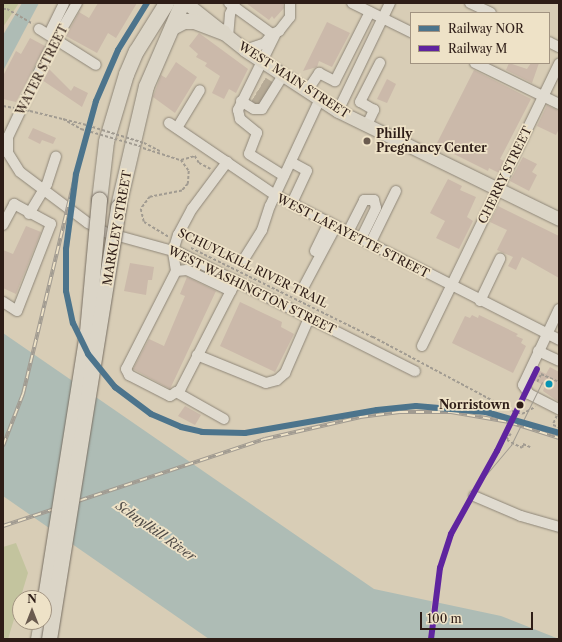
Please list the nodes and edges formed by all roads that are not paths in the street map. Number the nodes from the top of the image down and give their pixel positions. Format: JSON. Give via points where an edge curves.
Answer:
{"nodes":[{"id":1,"x":64,"y":3,"type":"edge"},
{"id":2,"x":77,"y":3,"type":"edge"},
{"id":3,"x":166,"y":3,"type":"edge"},
{"id":4,"x":182,"y":3,"type":"edge"},
{"id":5,"x":186,"y":3,"type":"edge"},
{"id":6,"x":284,"y":3,"type":"edge"},
{"id":7,"x":290,"y":3,"type":"edge"},
{"id":8,"x":352,"y":3,"type":"edge"},
{"id":9,"x":390,"y":3,"type":"edge"},
{"id":10,"x":470,"y":3,"type":"edge"},
{"id":11,"x":232,"y":4,"type":"edge"},
{"id":12,"x":370,"y":12,"type":"junction"},
{"id":13,"x":488,"y":12,"type":"edge"},
{"id":14,"x":382,"y":18,"type":"junction"},
{"id":15,"x":253,"y":21,"type":"junction"},
{"id":16,"x":172,"y":27,"type":"junction"},
{"id":17,"x":39,"y":29,"type":"dead end"},
{"id":18,"x":410,"y":32,"type":"edge"},
{"id":19,"x":226,"y":34,"type":"junction"},
{"id":20,"x":274,"y":34,"type":"junction"},
{"id":21,"x":53,"y":36,"type":"junction"},
{"id":22,"x":550,"y":42,"type":"edge"},
{"id":23,"x":559,"y":47,"type":"edge"},
{"id":24,"x":245,"y":50,"type":"junction"},
{"id":25,"x":350,"y":51,"type":"junction"},
{"id":26,"x":363,"y":58,"type":"junction"},
{"id":27,"x":263,"y":63,"type":"junction"},
{"id":28,"x":380,"y":63,"type":"dead end"},
{"id":29,"x":477,"y":64,"type":"edge"},
{"id":30,"x":559,"y":64,"type":"edge"},
{"id":31,"x":96,"y":65,"type":"dead end"},
{"id":32,"x":359,"y":68,"type":"junction"},
{"id":33,"x":283,"y":76,"type":"junction"},
{"id":34,"x":373,"y":76,"type":"junction"},
{"id":35,"x":336,"y":81,"type":"junction"},
{"id":36,"x":349,"y":88,"type":"junction"},
{"id":37,"x":200,"y":90,"type":"dead end"},
{"id":38,"x":261,"y":91,"type":"junction"},
{"id":39,"x":307,"y":91,"type":"junction"},
{"id":40,"x":543,"y":96,"type":"junction"},
{"id":41,"x":320,"y":99,"type":"junction"},
{"id":42,"x":241,"y":101,"type":"junction"},
{"id":43,"x":559,"y":104,"type":"edge"},
{"id":44,"x":338,"y":111,"type":"junction"},
{"id":45,"x":367,"y":125,"type":"junction"},
{"id":46,"x":8,"y":137,"type":"joint"},
{"id":47,"x":248,"y":154,"type":"junction"},
{"id":48,"x":56,"y":156,"type":"dead end"},
{"id":49,"x":227,"y":162,"type":"junction"},
{"id":50,"x":291,"y":162,"type":"junction"},
{"id":51,"x":239,"y":170,"type":"junction"},
{"id":52,"x":284,"y":176,"type":"junction"},
{"id":53,"x":498,"y":188,"type":"junction"},
{"id":54,"x":43,"y":190,"type":"junction"},
{"id":55,"x":396,"y":191,"type":"dead end"},
{"id":56,"x":275,"y":195,"type":"junction"},
{"id":57,"x":292,"y":203,"type":"junction"},
{"id":58,"x":30,"y":214,"type":"junction"},
{"id":59,"x":559,"y":219,"type":"edge"},
{"id":60,"x":332,"y":224,"type":"junction"},
{"id":61,"x":3,"y":225,"type":"edge"},
{"id":62,"x":348,"y":232,"type":"junction"},
{"id":63,"x":365,"y":241,"type":"junction"},
{"id":64,"x":173,"y":251,"type":"junction"},
{"id":65,"x":244,"y":259,"type":"dead end"},
{"id":66,"x":500,"y":259,"type":"dead end"},
{"id":67,"x":176,"y":270,"type":"junction"},
{"id":68,"x":236,"y":281,"type":"junction"},
{"id":69,"x":451,"y":286,"type":"junction"},
{"id":70,"x":300,"y":288,"type":"dead end"},
{"id":71,"x":231,"y":291,"type":"junction"},
{"id":72,"x":480,"y":301,"type":"junction"},
{"id":73,"x":3,"y":302,"type":"edge"},
{"id":74,"x":559,"y":309,"type":"edge"},
{"id":75,"x":309,"y":318,"type":"junction"},
{"id":76,"x":546,"y":334,"type":"junction"},
{"id":77,"x":559,"y":340,"type":"edge"},
{"id":78,"x":422,"y":346,"type":"dead end"},
{"id":79,"x":538,"y":351,"type":"junction"},
{"id":80,"x":197,"y":355,"type":"junction"},
{"id":81,"x":559,"y":361,"type":"edge"},
{"id":82,"x":415,"y":371,"type":"dead end"},
{"id":83,"x":176,"y":392,"type":"junction"},
{"id":84,"x":557,"y":414,"type":"edge"},
{"id":85,"x":224,"y":419,"type":"dead end"},
{"id":86,"x":74,"y":458,"type":"junction"},
{"id":87,"x":474,"y":496,"type":"dead end"},
{"id":88,"x":559,"y":527,"type":"edge"},
{"id":89,"x":47,"y":590,"type":"edge"},
{"id":90,"x":49,"y":639,"type":"edge"}],
"edges":[{"from":1,"to":21,"type":"street"},
{"from":2,"to":21,"type":"street","name":"WATER STREET"},
{"from":3,"to":86,"type":"highway","name":"MARKLEY STREET","bridge":true,"via":[[136,51],[126,74],[106,141]]},
{"from":4,"to":16,"type":"highway","name":"MARKLEY STREET"},
{"from":5,"to":19,"type":"main road","name":"WEST MAIN STREET"},
{"from":6,"to":15,"type":"street","via":[[285,14],[275,26]]},
{"from":7,"to":20,"type":"street","via":[[290,17]]},
{"from":8,"to":12,"type":"street"},
{"from":9,"to":14,"type":"street"},
{"from":10,"to":13,"type":"street"},
{"from":11,"to":15,"type":"street"},
{"from":11,"to":19,"type":"street"},
{"from":12,"to":14,"type":"street"},
{"from":12,"to":25,"type":"street"},
{"from":14,"to":18,"type":"street"},
{"from":14,"to":26,"type":"street"},
{"from":15,"to":20,"type":"street"},
{"from":16,"to":19,"type":"highway","via":[[184,21],[194,21]]},
{"from":16,"to":86,"type":"highway","name":"MARKLEY STREET","bridge":true,"via":[[146,86],[118,206]]},
{"from":17,"to":21,"type":"street"},
{"from":19,"to":24,"type":"main road","name":"WEST MAIN STREET"},
{"from":20,"to":24,"type":"street","via":[[264,43]]},
{"from":20,"to":27,"type":"street"},
{"from":21,"to":31,"type":"street"},
{"from":21,"to":46,"type":"street","name":"WATER STREET"},
{"from":22,"to":23,"type":"street"},
{"from":24,"to":27,"type":"main road","name":"WEST MAIN STREET"},
{"from":25,"to":26,"type":"street"},
{"from":25,"to":35,"type":"street"},
{"from":26,"to":32,"type":"street"},
{"from":27,"to":33,"type":"main road","name":"WEST MAIN STREET"},
{"from":27,"to":38,"type":"street"},
{"from":28,"to":34,"type":"street"},
{"from":29,"to":40,"type":"street"},
{"from":30,"to":40,"type":"street","name":"CHERRY STREET"},
{"from":32,"to":34,"type":"street"},
{"from":32,"to":36,"type":"street"},
{"from":33,"to":38,"type":"street"},
{"from":33,"to":39,"type":"main road","name":"WEST MAIN STREET"},
{"from":34,"to":45,"type":"street","via":[[360,102],[374,110]]},
{"from":35,"to":36,"type":"street"},
{"from":35,"to":39,"type":"street","via":[[319,73]]},
{"from":36,"to":44,"type":"street"},
{"from":37,"to":49,"type":"street","name":"WEST LAFAYETTE STREET","via":[[173,126]]},
{"from":38,"to":42,"type":"street"},
{"from":38,"to":42,"type":"street","via":[[258,110]]},
{"from":39,"to":41,"type":"main road","name":"WEST MAIN STREET"},
{"from":40,"to":43,"type":"street"},
{"from":40,"to":53,"type":"street","name":"CHERRY STREET"},
{"from":41,"to":44,"type":"main road","name":"WEST MAIN STREET"},
{"from":41,"to":50,"type":"street"},
{"from":42,"to":47,"type":"street","via":[[238,110],[240,119],[257,133]]},
{"from":44,"to":45,"type":"main road","name":"WEST MAIN STREET"},
{"from":45,"to":53,"type":"main road","name":"WEST MAIN STREET"},
{"from":46,"to":54,"type":"street","name":"WEST WASHINGTON STREET","via":[[8,153],[12,162]]},
{"from":47,"to":51,"type":"street"},
{"from":47,"to":52,"type":"street"},
{"from":48,"to":54,"type":"street"},
{"from":49,"to":51,"type":"street","name":"WEST LAFAYETTE STREET"},
{"from":49,"to":64,"type":"street","via":[[186,218],[175,240]]},
{"from":50,"to":52,"type":"street"},
{"from":50,"to":57,"type":"street","via":[[307,171]]},
{"from":51,"to":56,"type":"street","name":"WEST LAFAYETTE STREET"},
{"from":52,"to":56,"type":"street"},
{"from":53,"to":59,"type":"main road","name":"WEST MAIN STREET"},
{"from":53,"to":69,"type":"street","name":"CHERRY STREET"},
{"from":54,"to":58,"type":"street"},
{"from":54,"to":64,"type":"street","name":"WEST WASHINGTON STREET","via":[[104,232]]},
{"from":55,"to":63,"type":"street"},
{"from":56,"to":57,"type":"street","name":"WEST LAFAYETTE STREET"},
{"from":56,"to":65,"type":"street","via":[[262,230]]},
{"from":57,"to":60,"type":"street","name":"WEST LAFAYETTE STREET"},
{"from":58,"to":61,"type":"street","via":[[14,204]]},
{"from":58,"to":73,"type":"street","via":[[51,224],[17,311]]},
{"from":60,"to":62,"type":"street","name":"WEST LAFAYETTE STREET"},
{"from":60,"to":70,"type":"street"},
{"from":62,"to":63,"type":"street","name":"WEST LAFAYETTE STREET"},
{"from":62,"to":63,"type":"street","via":[[364,200],[374,200],[376,208]]},
{"from":63,"to":69,"type":"street","name":"WEST LAFAYETTE STREET"},
{"from":64,"to":67,"type":"street"},
{"from":64,"to":68,"type":"street","name":"WEST WASHINGTON STREET"},
{"from":66,"to":72,"type":"street"},
{"from":67,"to":71,"type":"street","via":[[187,270]]},
{"from":67,"to":83,"type":"street","via":[[126,369],[129,376],[145,385],[170,396]]},
{"from":68,"to":71,"type":"street"},
{"from":68,"to":75,"type":"street","name":"WEST WASHINGTON STREET"},
{"from":69,"to":72,"type":"street","name":"WEST LAFAYETTE STREET"},
{"from":69,"to":78,"type":"street","name":"CHERRY STREET"},
{"from":71,"to":80,"type":"street"},
{"from":72,"to":76,"type":"street","name":"WEST LAFAYETTE STREET"},
{"from":74,"to":76,"type":"street"},
{"from":75,"to":80,"type":"street","via":[[285,373],[277,380],[266,383]]},
{"from":75,"to":82,"type":"street","name":"WEST WASHINGTON STREET"},
{"from":76,"to":77,"type":"street","name":"WEST LAFAYETTE STREET"},
{"from":76,"to":79,"type":"street"},
{"from":79,"to":81,"type":"street"},
{"from":79,"to":84,"type":"street","via":[[523,386],[529,394]]},
{"from":80,"to":83,"type":"street","via":[[180,390]]},
{"from":83,"to":85,"type":"street"},
{"from":86,"to":89,"type":"highway","bridge":true},
{"from":86,"to":90,"type":"highway","bridge":true},
{"from":87,"to":88,"type":"street","via":[[521,516]]}]}
